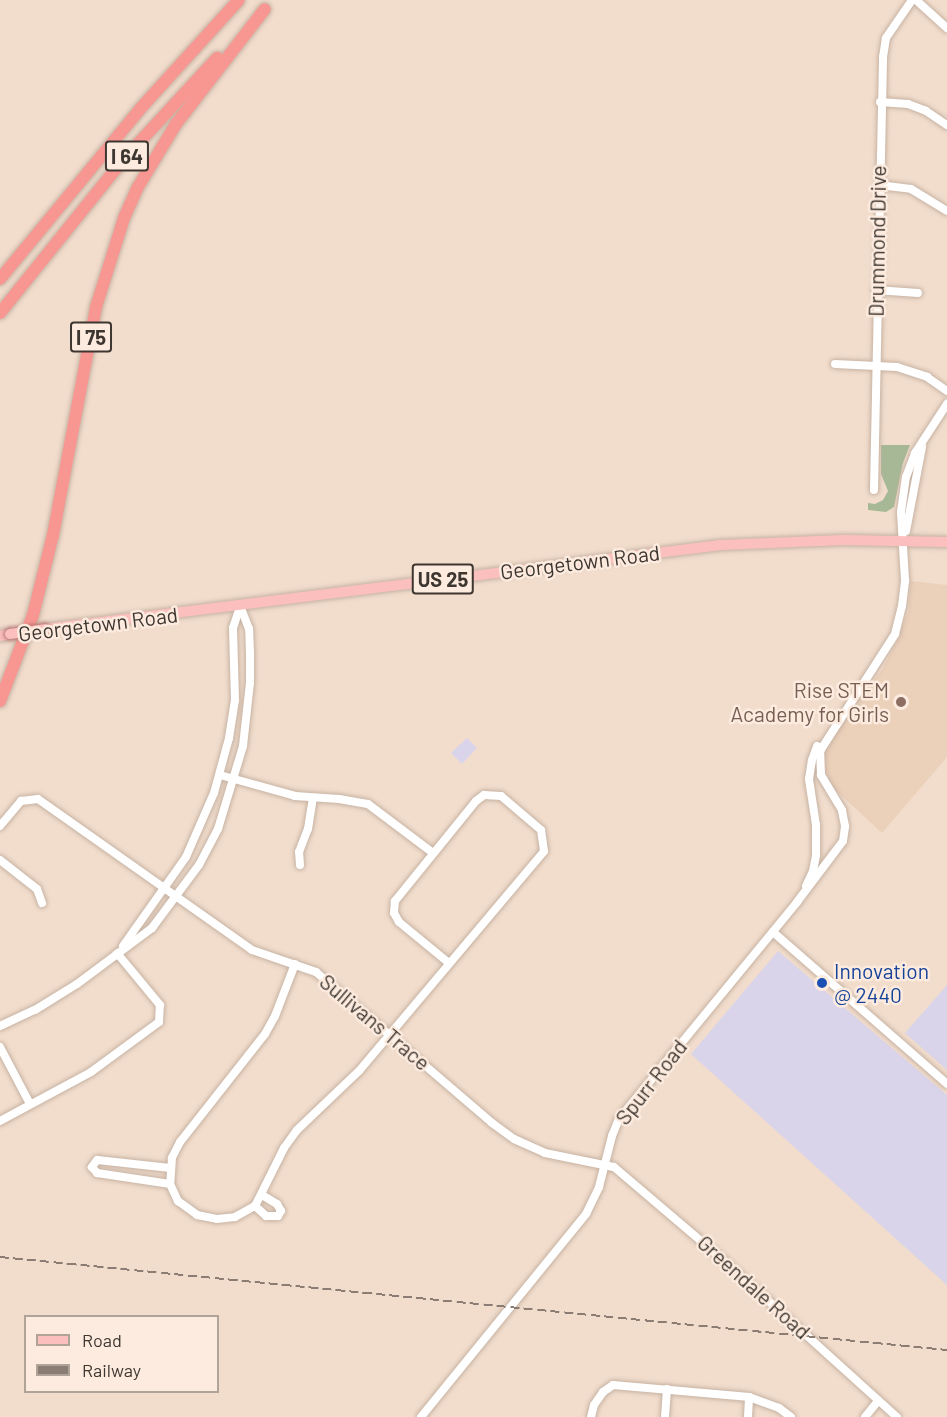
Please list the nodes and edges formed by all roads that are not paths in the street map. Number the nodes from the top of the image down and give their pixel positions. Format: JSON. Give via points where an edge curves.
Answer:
{"nodes":[{"id":1,"x":239,"y":0,"type":"edge"},
{"id":2,"x":914,"y":0,"type":"edge"},
{"id":3,"x":269,"y":4,"type":"edge"},
{"id":4,"x":947,"y":28,"type":"edge"},
{"id":5,"x":880,"y":102,"type":"junction"},
{"id":6,"x":947,"y":125,"type":"edge"},
{"id":7,"x":879,"y":186,"type":"junction"},
{"id":8,"x":947,"y":211,"type":"edge"},
{"id":9,"x":0,"y":279,"type":"edge"},
{"id":10,"x":876,"y":290,"type":"junction"},
{"id":11,"x":918,"y":293,"type":"dead end"},
{"id":12,"x":0,"y":313,"type":"edge"},
{"id":13,"x":836,"y":364,"type":"dead end"},
{"id":14,"x":874,"y":365,"type":"junction"},
{"id":15,"x":947,"y":391,"type":"edge"},
{"id":16,"x":947,"y":404,"type":"edge"},
{"id":17,"x":873,"y":490,"type":"dead end"},
{"id":18,"x":904,"y":540,"type":"junction"},
{"id":19,"x":947,"y":542,"type":"edge"},
{"id":20,"x":240,"y":606,"type":"junction"},
{"id":21,"x":5,"y":635,"type":"edge"},
{"id":22,"x":235,"y":696,"type":"junction"},
{"id":23,"x":249,"y":696,"type":"junction"},
{"id":24,"x":0,"y":701,"type":"edge"},
{"id":25,"x":837,"y":721,"type":"junction"},
{"id":26,"x":220,"y":775,"type":"junction"},
{"id":27,"x":235,"y":778,"type":"junction"},
{"id":28,"x":313,"y":799,"type":"junction"},
{"id":29,"x":0,"y":826,"type":"edge"},
{"id":30,"x":433,"y":853,"type":"junction"},
{"id":31,"x":0,"y":860,"type":"edge"},
{"id":32,"x":300,"y":865,"type":"dead end"},
{"id":33,"x":165,"y":889,"type":"junction"},
{"id":34,"x":177,"y":898,"type":"junction"},
{"id":35,"x":797,"y":902,"type":"junction"},
{"id":36,"x":42,"y":903,"type":"dead end"},
{"id":37,"x":773,"y":932,"type":"junction"},
{"id":38,"x":117,"y":953,"type":"junction"},
{"id":39,"x":449,"y":963,"type":"junction"},
{"id":40,"x":295,"y":964,"type":"junction"},
{"id":41,"x":0,"y":1026,"type":"edge"},
{"id":42,"x":390,"y":1034,"type":"junction"},
{"id":43,"x":0,"y":1047,"type":"edge"},
{"id":44,"x":947,"y":1084,"type":"edge"},
{"id":45,"x":30,"y":1104,"type":"junction"},
{"id":46,"x":0,"y":1121,"type":"edge"},
{"id":47,"x":605,"y":1164,"type":"junction"},
{"id":48,"x":170,"y":1168,"type":"junction"},
{"id":49,"x":170,"y":1184,"type":"junction"},
{"id":50,"x":262,"y":1195,"type":"junction"},
{"id":51,"x":255,"y":1206,"type":"junction"},
{"id":52,"x":667,"y":1389,"type":"junction"},
{"id":53,"x":749,"y":1397,"type":"junction"},
{"id":54,"x":878,"y":1401,"type":"junction"},
{"id":55,"x":421,"y":1417,"type":"edge"},
{"id":56,"x":591,"y":1417,"type":"edge"},
{"id":57,"x":664,"y":1417,"type":"edge"},
{"id":58,"x":748,"y":1417,"type":"edge"},
{"id":59,"x":790,"y":1417,"type":"edge"},
{"id":60,"x":865,"y":1417,"type":"edge"},
{"id":61,"x":897,"y":1417,"type":"edge"}],
"edges":[{"from":1,"to":9,"type":"highway","number":"I 64","via":[[140,109]]},
{"from":2,"to":4,"type":"street"},
{"from":2,"to":5,"type":"street","name":"Drummond Drive","via":[[886,38]]},
{"from":3,"to":12,"type":"highway","number":"I 64","via":[[123,160]]},
{"from":3,"to":24,"type":"highway","number":"I 75","via":[[176,123],[124,218],[96,307],[53,535],[33,615]]},
{"from":5,"to":6,"type":"street","via":[[908,104]]},
{"from":5,"to":7,"type":"street","name":"Drummond Drive"},
{"from":7,"to":8,"type":"street","via":[[911,189]]},
{"from":7,"to":10,"type":"street","name":"Drummond Drive"},
{"from":10,"to":11,"type":"street"},
{"from":10,"to":14,"type":"street","name":"Drummond Drive"},
{"from":13,"to":14,"type":"street"},
{"from":14,"to":15,"type":"street","via":[[914,372]]},
{"from":14,"to":17,"type":"street","name":"Drummond Drive"},
{"from":16,"to":18,"type":"street","name":"Spurr Road","via":[[922,444]]},
{"from":18,"to":19,"type":"main road","name":"Georgetown Road","number":"US 25"},
{"from":18,"to":20,"type":"main road","name":"Georgetown Road","number":"US 25","via":[[721,545]]},
{"from":18,"to":25,"type":"street","name":"Spurr Road","via":[[902,606],[895,634]]},
{"from":20,"to":21,"type":"main road","name":"Georgetown Road","number":"US 25","bridge":true},
{"from":20,"to":22,"type":"street","via":[[233,628]]},
{"from":20,"to":23,"type":"street","via":[[249,629]]},
{"from":22,"to":23,"type":"street"},
{"from":22,"to":26,"type":"street"},
{"from":23,"to":27,"type":"street"},
{"from":25,"to":35,"type":"street","name":"Spurr Road","via":[[820,741],[812,760],[809,780],[816,855]]},
{"from":25,"to":35,"type":"street","name":"Spurr Road","via":[[820,751],[819,762],[825,783],[842,810],[843,841]]},
{"from":26,"to":27,"type":"street"},
{"from":26,"to":33,"type":"street","via":[[203,823]]},
{"from":27,"to":28,"type":"street"},
{"from":27,"to":34,"type":"street","via":[[218,829]]},
{"from":28,"to":30,"type":"street","via":[[368,804]]},
{"from":28,"to":32,"type":"street","via":[[299,852]]},
{"from":29,"to":33,"type":"street","name":"Sullivans Trace","via":[[21,801],[38,799]]},
{"from":30,"to":39,"type":"street","via":[[393,907],[399,922]]},
{"from":30,"to":39,"type":"street","via":[[476,801],[492,794],[501,796],[541,830],[544,840],[544,850]]},
{"from":31,"to":36,"type":"street","via":[[37,889]]},
{"from":33,"to":34,"type":"street","name":"Sullivans Trace"},
{"from":33,"to":38,"type":"street"},
{"from":34,"to":38,"type":"street","via":[[152,928]]},
{"from":34,"to":40,"type":"street","name":"Sullivans Trace","via":[[252,950]]},
{"from":35,"to":37,"type":"street","name":"Spurr Road"},
{"from":37,"to":44,"type":"street"},
{"from":37,"to":47,"type":"street","name":"Spurr Road","via":[[619,1119]]},
{"from":38,"to":41,"type":"street","via":[[77,984]]},
{"from":38,"to":45,"type":"street","via":[[160,1005],[159,1022],[91,1071]]},
{"from":39,"to":42,"type":"street"},
{"from":40,"to":42,"type":"street","name":"Sullivans Trace","via":[[316,972]]},
{"from":40,"to":48,"type":"street","via":[[265,1034],[180,1142]]},
{"from":42,"to":47,"type":"street","name":"Sullivans Trace","via":[[514,1139],[545,1153]]},
{"from":42,"to":50,"type":"street","via":[[345,1087],[297,1130],[278,1158]]},
{"from":43,"to":45,"type":"street"},
{"from":45,"to":46,"type":"street"},
{"from":47,"to":54,"type":"street","name":"Greendale Road","via":[[622,1172]]},
{"from":47,"to":55,"type":"street","name":"Spurr Road","via":[[586,1214]]},
{"from":48,"to":49,"type":"street"},
{"from":48,"to":49,"type":"street","via":[[97,1160],[92,1167],[97,1173]]},
{"from":49,"to":51,"type":"street","via":[[178,1201],[197,1215],[235,1217]]},
{"from":50,"to":51,"type":"street"},
{"from":50,"to":51,"type":"street","via":[[277,1204],[278,1216],[266,1215]]},
{"from":52,"to":53,"type":"street"},
{"from":52,"to":56,"type":"street","via":[[614,1385],[603,1392]]},
{"from":52,"to":57,"type":"street"},
{"from":53,"to":58,"type":"street"},
{"from":53,"to":59,"type":"street","via":[[779,1408]]},
{"from":54,"to":60,"type":"street"},
{"from":54,"to":61,"type":"street","name":"Greendale Road"}]}
